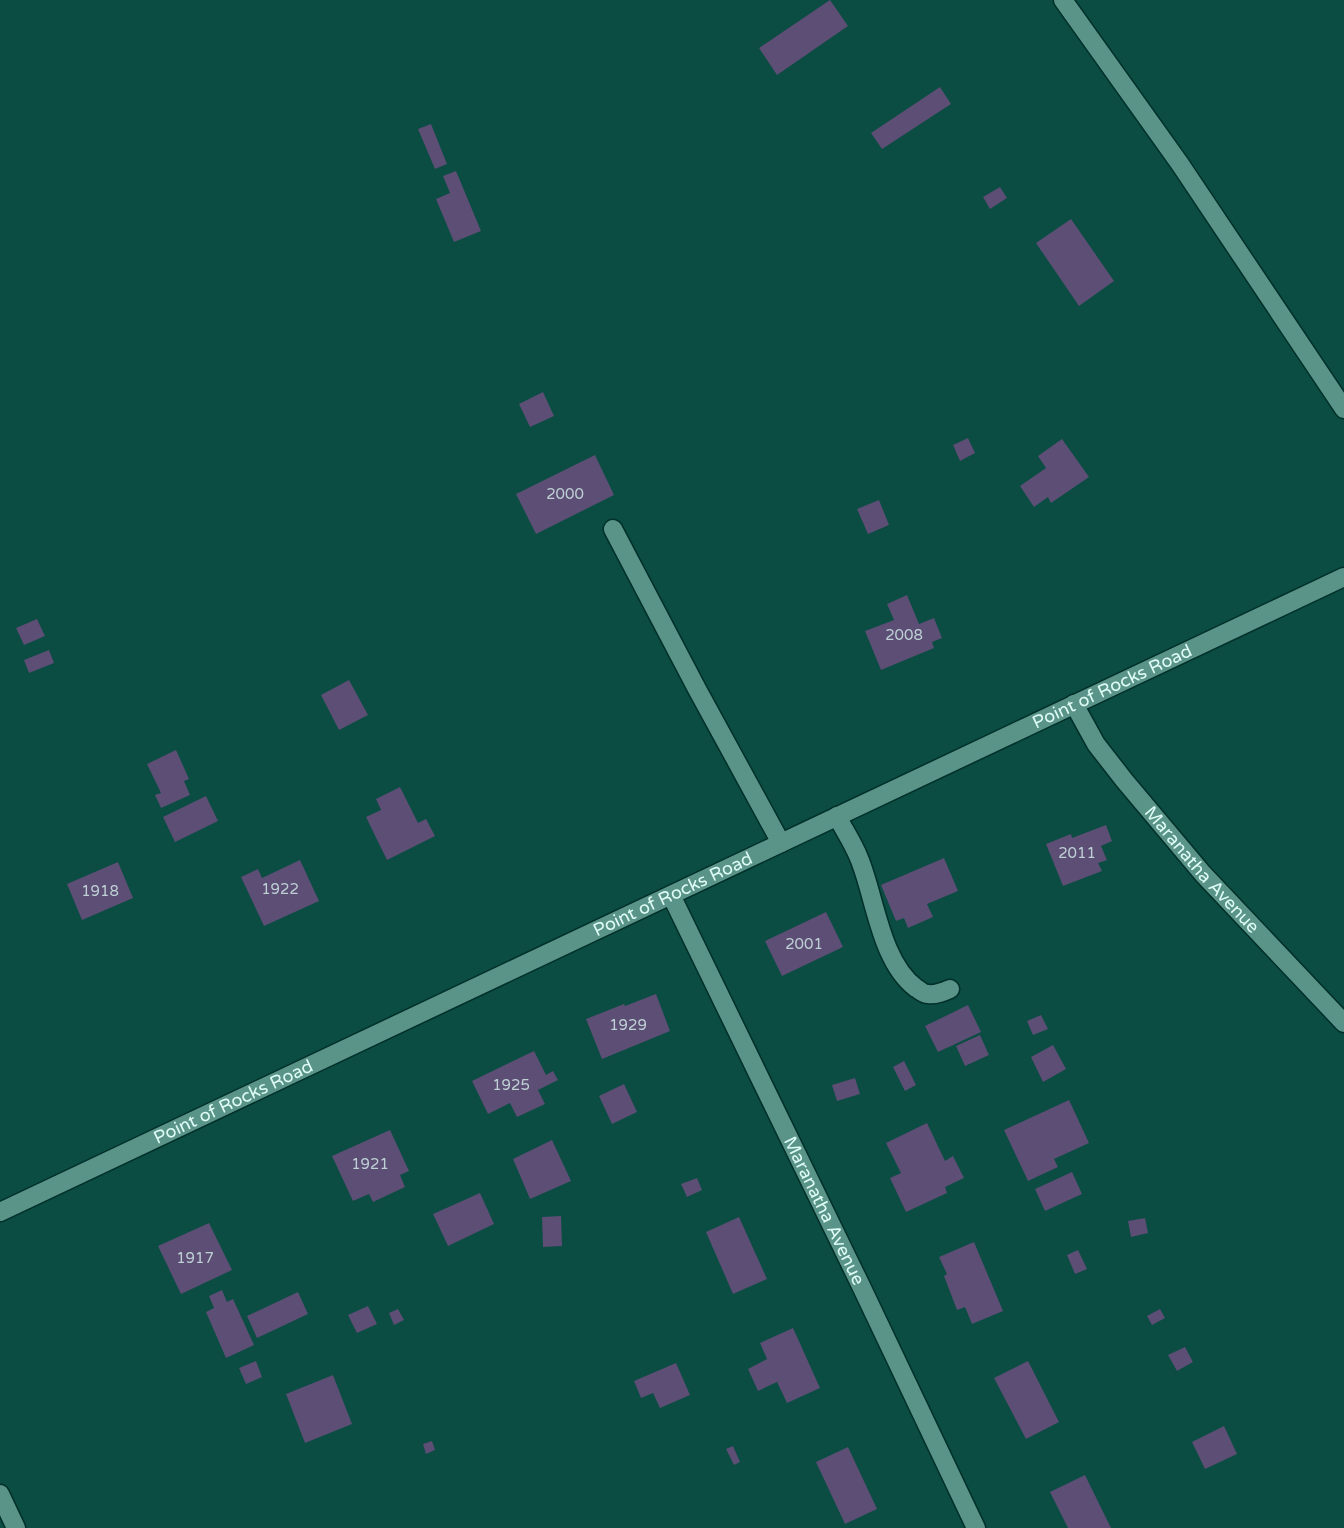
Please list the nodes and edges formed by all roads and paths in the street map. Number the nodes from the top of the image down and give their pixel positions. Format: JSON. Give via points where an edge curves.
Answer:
{"nodes":[{"id":1,"x":1063,"y":0,"type":"edge"},
{"id":2,"x":1344,"y":409,"type":"edge"},
{"id":3,"x":613,"y":529,"type":"dead end"},
{"id":4,"x":1344,"y":577,"type":"edge"},
{"id":5,"x":1074,"y":704,"type":"junction"},
{"id":6,"x":837,"y":816,"type":"junction"},
{"id":7,"x":781,"y":843,"type":"junction"},
{"id":8,"x":671,"y":895,"type":"junction"},
{"id":9,"x":950,"y":989,"type":"dead end"},
{"id":10,"x":1344,"y":1023,"type":"edge"},
{"id":11,"x":0,"y":1212,"type":"edge"},
{"id":12,"x":0,"y":1494,"type":"edge"},
{"id":13,"x":16,"y":1528,"type":"edge"},
{"id":14,"x":976,"y":1528,"type":"edge"}],
"edges":[{"from":1,"to":2,"type":"street","via":[[1180,164]]},
{"from":3,"to":7,"type":"street"},
{"from":4,"to":5,"type":"street","name":"Point of Rocks Road"},
{"from":5,"to":6,"type":"street","name":"Point of Rocks Road"},
{"from":5,"to":10,"type":"street","name":"Maranatha Avenue","via":[[1096,744],[1203,874]]},
{"from":6,"to":7,"type":"street","name":"Point of Rocks Road"},
{"from":6,"to":9,"type":"street","via":[[859,858],[888,949],[902,974],[926,994]]},
{"from":7,"to":8,"type":"street","name":"Point of Rocks Road"},
{"from":8,"to":11,"type":"street","name":"Point of Rocks Road"},
{"from":8,"to":14,"type":"street","name":"Maranatha Avenue"},
{"from":12,"to":13,"type":"street"}]}
